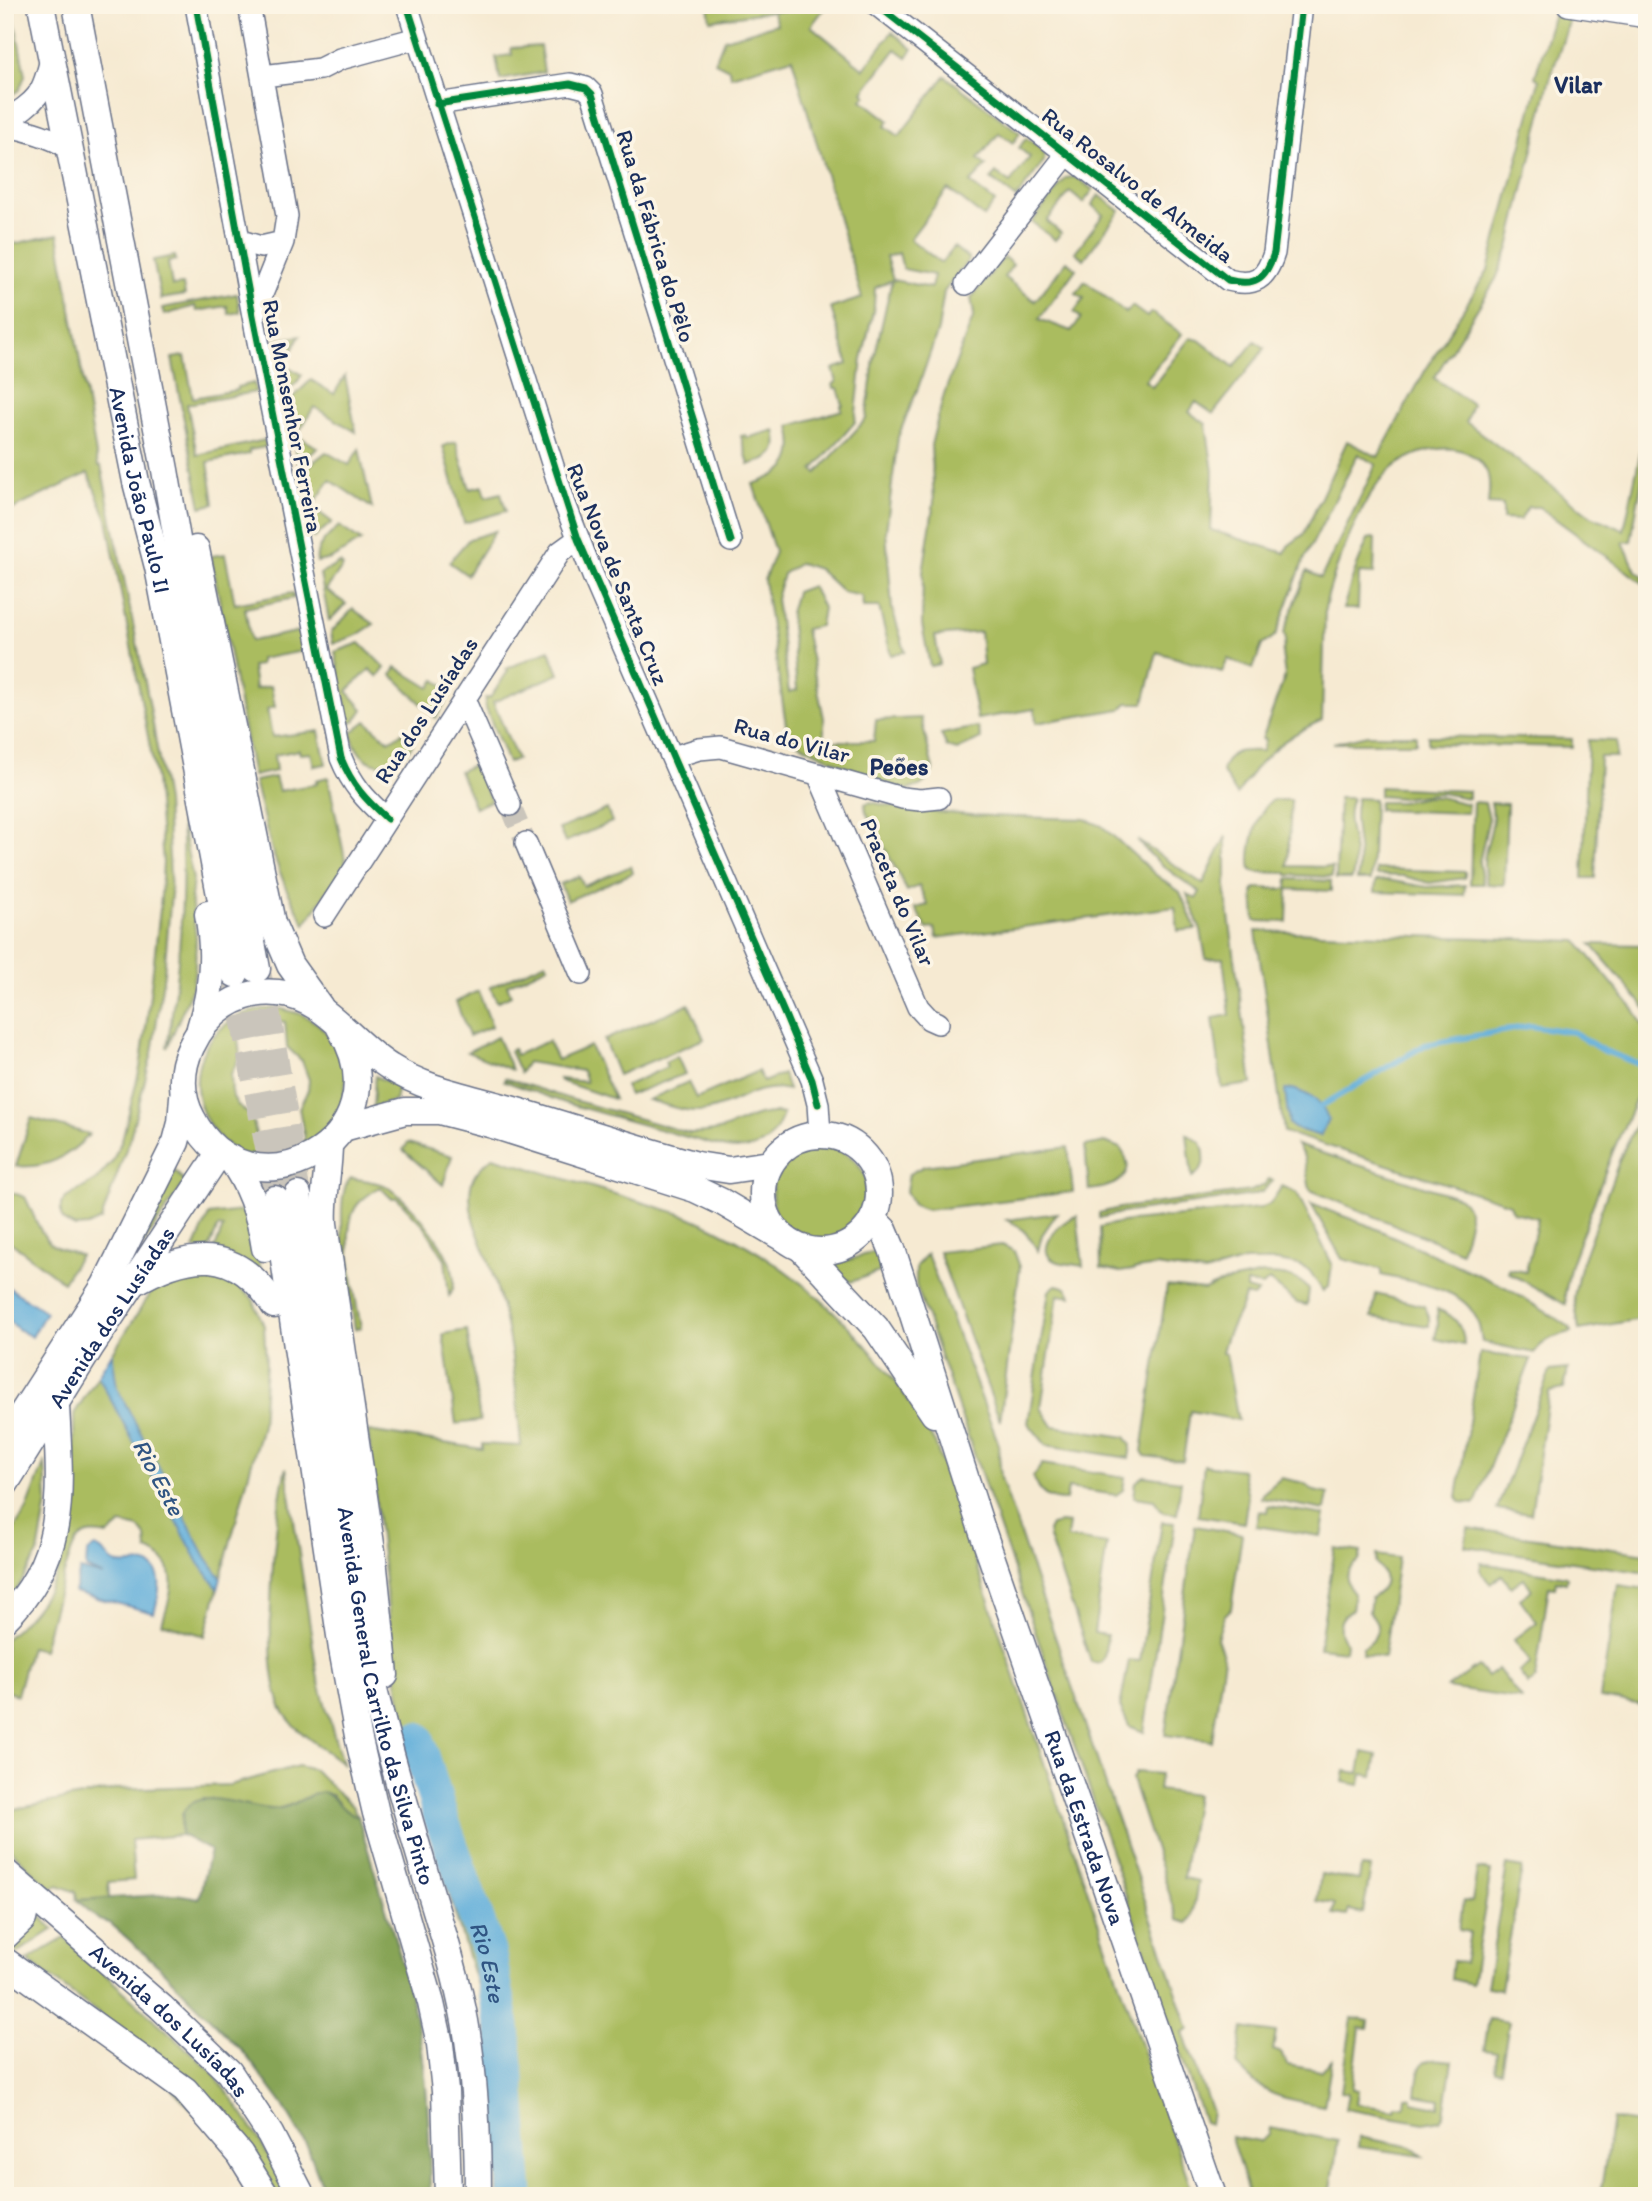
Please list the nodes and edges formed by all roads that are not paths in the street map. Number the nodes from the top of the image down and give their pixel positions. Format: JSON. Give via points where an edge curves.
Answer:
{"nodes":[{"id":1,"x":41,"y":5,"type":"edge"},
{"id":2,"x":76,"y":5,"type":"edge"},
{"id":3,"x":196,"y":5,"type":"edge"},
{"id":4,"x":249,"y":5,"type":"edge"},
{"id":5,"x":407,"y":5,"type":"edge"},
{"id":6,"x":877,"y":5,"type":"edge"},
{"id":7,"x":1302,"y":5,"type":"edge"},
{"id":8,"x":1568,"y":5,"type":"edge"},
{"id":9,"x":1647,"y":17,"type":"edge"},
{"id":10,"x":417,"y":38,"type":"junction"},
{"id":11,"x":51,"y":59,"type":"junction"},
{"id":12,"x":263,"y":76,"type":"junction"},
{"id":13,"x":437,"y":104,"type":"junction"},
{"id":14,"x":5,"y":123,"type":"edge"},
{"id":15,"x":69,"y":148,"type":"junction"},
{"id":16,"x":1067,"y":154,"type":"junction"},
{"id":17,"x":241,"y":241,"type":"junction"},
{"id":18,"x":283,"y":242,"type":"junction"},
{"id":19,"x":966,"y":284,"type":"dead end"},
{"id":20,"x":253,"y":316,"type":"junction"},
{"id":21,"x":165,"y":470,"type":"junction"},
{"id":22,"x":136,"y":482,"type":"junction"},
{"id":23,"x":579,"y":539,"type":"junction"},
{"id":24,"x":731,"y":541,"type":"dead end"},
{"id":25,"x":464,"y":698,"type":"junction"},
{"id":26,"x":673,"y":757,"type":"junction"},
{"id":27,"x":818,"y":774,"type":"junction"},
{"id":28,"x":939,"y":798,"type":"dead end"},
{"id":29,"x":510,"y":805,"type":"tunnel mouth"},
{"id":30,"x":387,"y":819,"type":"junction"},
{"id":31,"x":526,"y":843,"type":"tunnel mouth"},
{"id":32,"x":324,"y":916,"type":"dead end"},
{"id":33,"x":581,"y":974,"type":"dead end"},
{"id":34,"x":332,"y":1019,"type":"junction"},
{"id":35,"x":938,"y":1023,"type":"dead end"},
{"id":36,"x":199,"y":1030,"type":"junction"},
{"id":37,"x":184,"y":1092,"type":"junction"},
{"id":38,"x":820,"y":1134,"type":"junction"},
{"id":39,"x":336,"y":1136,"type":"junction"},
{"id":40,"x":225,"y":1155,"type":"junction"},
{"id":41,"x":770,"y":1164,"type":"junction"},
{"id":42,"x":873,"y":1219,"type":"junction"},
{"id":43,"x":792,"y":1244,"type":"junction"},
{"id":44,"x":132,"y":1284,"type":"junction"},
{"id":45,"x":274,"y":1304,"type":"junction"},
{"id":46,"x":56,"y":1406,"type":"junction"},
{"id":47,"x":5,"y":1440,"type":"edge"},
{"id":48,"x":958,"y":1457,"type":"junction"},
{"id":49,"x":5,"y":1484,"type":"edge"},
{"id":50,"x":5,"y":1619,"type":"edge"},
{"id":51,"x":385,"y":1736,"type":"junction"},
{"id":52,"x":359,"y":1739,"type":"junction"},
{"id":53,"x":5,"y":1872,"type":"edge"},
{"id":54,"x":29,"y":1893,"type":"junction"},
{"id":55,"x":5,"y":1936,"type":"edge"},
{"id":56,"x":5,"y":1961,"type":"edge"},
{"id":57,"x":266,"y":2196,"type":"edge"},
{"id":58,"x":302,"y":2196,"type":"edge"},
{"id":59,"x":448,"y":2196,"type":"edge"},
{"id":60,"x":478,"y":2196,"type":"edge"},
{"id":61,"x":1213,"y":2196,"type":"edge"}],
"edges":[{"from":1,"to":11,"type":"main road","name":"Avenida João Paulo II"},
{"from":2,"to":21,"type":"main road","name":"Avenida João Paulo II"},
{"from":3,"to":17,"type":"street","name":"Rua Monsenhor Ferreira"},
{"from":4,"to":12,"type":"street","name":"Rua Monsenhor Ferreira"},
{"from":5,"to":10,"type":"street","name":"Rua Nova de Santa Cruz"},
{"from":6,"to":16,"type":"street","name":"Rua Rosalvo de Almeida"},
{"from":7,"to":16,"type":"street","name":"Rua Rosalvo de Almeida","via":[[1274,253],[1264,276],[1252,282],[1228,280]]},
{"from":8,"to":9,"type":"street"},
{"from":10,"to":12,"type":"street","via":[[320,69]]},
{"from":10,"to":13,"type":"street","name":"Rua Nova de Santa Cruz"},
{"from":11,"to":14,"type":"street","via":[[38,97]]},
{"from":11,"to":15,"type":"main road","name":"Avenida João Paulo II"},
{"from":12,"to":18,"type":"street","name":"Rua Monsenhor Ferreira","via":[[287,216]]},
{"from":13,"to":23,"type":"street","name":"Rua Nova de Santa Cruz"},
{"from":13,"to":24,"type":"street","name":"Rua da Fábrica do Pêlo","via":[[570,83],[592,94]]},
{"from":14,"to":15,"type":"street"},
{"from":15,"to":22,"type":"main road","name":"Avenida João Paulo II"},
{"from":16,"to":19,"type":"street"},
{"from":17,"to":18,"type":"street","via":[[261,247]]},
{"from":17,"to":20,"type":"street","name":"Rua Monsenhor Ferreira"},
{"from":18,"to":20,"type":"street","name":"Rua Monsenhor Ferreira"},
{"from":20,"to":30,"type":"street","name":"Rua Monsenhor Ferreira","via":[[341,758],[350,780]]},
{"from":21,"to":22,"type":"main road","name":"Avenida João Paulo II","via":[[246,972]]},
{"from":21,"to":34,"type":"main road","via":[[184,499],[204,583],[272,923],[290,965]]},
{"from":22,"to":36,"type":"main road","via":[[133,517],[211,928],[212,982]]},
{"from":23,"to":25,"type":"street","name":"Rua dos Lusíadas","via":[[560,552]]},
{"from":23,"to":26,"type":"street","name":"Rua Nova de Santa Cruz"},
{"from":25,"to":29,"type":"street"},
{"from":25,"to":30,"type":"street","name":"Rua dos Lusíadas"},
{"from":26,"to":27,"type":"street","name":"Rua do Vilar","via":[[721,747]]},
{"from":26,"to":38,"type":"street","name":"Rua Nova de Santa Cruz","via":[[812,1080]]},
{"from":27,"to":28,"type":"street","name":"Rua do Vilar","via":[[902,798]]},
{"from":27,"to":35,"type":"street","name":"Praceta do Vilar","via":[[918,1007]]},
{"from":30,"to":32,"type":"street","name":"Rua dos Lusíadas"},
{"from":31,"to":33,"type":"street"},
{"from":34,"to":36,"type":"main road","via":[[313,1003],[266,992],[221,1008]]},
{"from":34,"to":39,"type":"main road","via":[[354,1054],[357,1084],[351,1112]]},
{"from":34,"to":41,"type":"main road","via":[[371,1056],[445,1091],[697,1165],[729,1170]]},
{"from":36,"to":37,"type":"main road","via":[[183,1068]]},
{"from":37,"to":40,"type":"main road","via":[[196,1126]]},
{"from":37,"to":47,"type":"main road","name":"Avenida dos Lusíadas","via":[[176,1142],[106,1285]]},
{"from":38,"to":41,"type":"main road","via":[[782,1149]]},
{"from":38,"to":42,"type":"main road","via":[[846,1141],[870,1162],[879,1193]]},
{"from":39,"to":40,"type":"main road","via":[[307,1159],[281,1167],[255,1166]]},
{"from":39,"to":43,"type":"main road","via":[[405,1111],[439,1111],[695,1189]]},
{"from":39,"to":51,"type":"main road","via":[[324,1189],[324,1224],[383,1639]]},
{"from":40,"to":44,"type":"main road","name":"Avenida dos Lusíadas"},
{"from":40,"to":45,"type":"main road","via":[[243,1175],[259,1217]]},
{"from":41,"to":43,"type":"main road","via":[[763,1183],[763,1203],[769,1222]]},
{"from":42,"to":43,"type":"main road","via":[[852,1243],[836,1250],[819,1252]]},
{"from":42,"to":48,"type":"main road","name":"Rua da Estrada Nova","via":[[884,1230],[892,1250]]},
{"from":43,"to":48,"type":"main road","name":"Rua da Estrada Nova","via":[[876,1328]]},
{"from":44,"to":45,"type":"main road","via":[[177,1261],[210,1259],[247,1274]]},
{"from":44,"to":46,"type":"main road","name":"Avenida dos Lusíadas"},
{"from":45,"to":52,"type":"main road","via":[[327,1661],[339,1706]]},
{"from":46,"to":49,"type":"main road","name":"Avenida dos Lusíadas"},
{"from":46,"to":50,"type":"main road","via":[[60,1501],[53,1540],[30,1591]]},
{"from":48,"to":61,"type":"main road","name":"Rua da Estrada Nova"},
{"from":51,"to":52,"type":"main road","name":"Avenida General Carrilho da Silva Pinto","via":[[287,1197],[341,1649]]},
{"from":51,"to":60,"type":"main road","name":"Avenida General Carrilho da Silva Pinto","via":[[464,2018]]},
{"from":52,"to":59,"type":"main road","name":"Avenida General Carrilho da Silva Pinto","via":[[440,2044]]},
{"from":53,"to":54,"type":"main road","name":"Avenida dos Lusíadas"},
{"from":54,"to":55,"type":"main road","via":[[23,1919]]},
{"from":54,"to":58,"type":"main road","name":"Avenida dos Lusíadas","via":[[229,2072],[270,2134]]},
{"from":56,"to":57,"type":"main road","name":"Avenida dos Lusíadas","via":[[185,2090],[240,2154]]}]}
